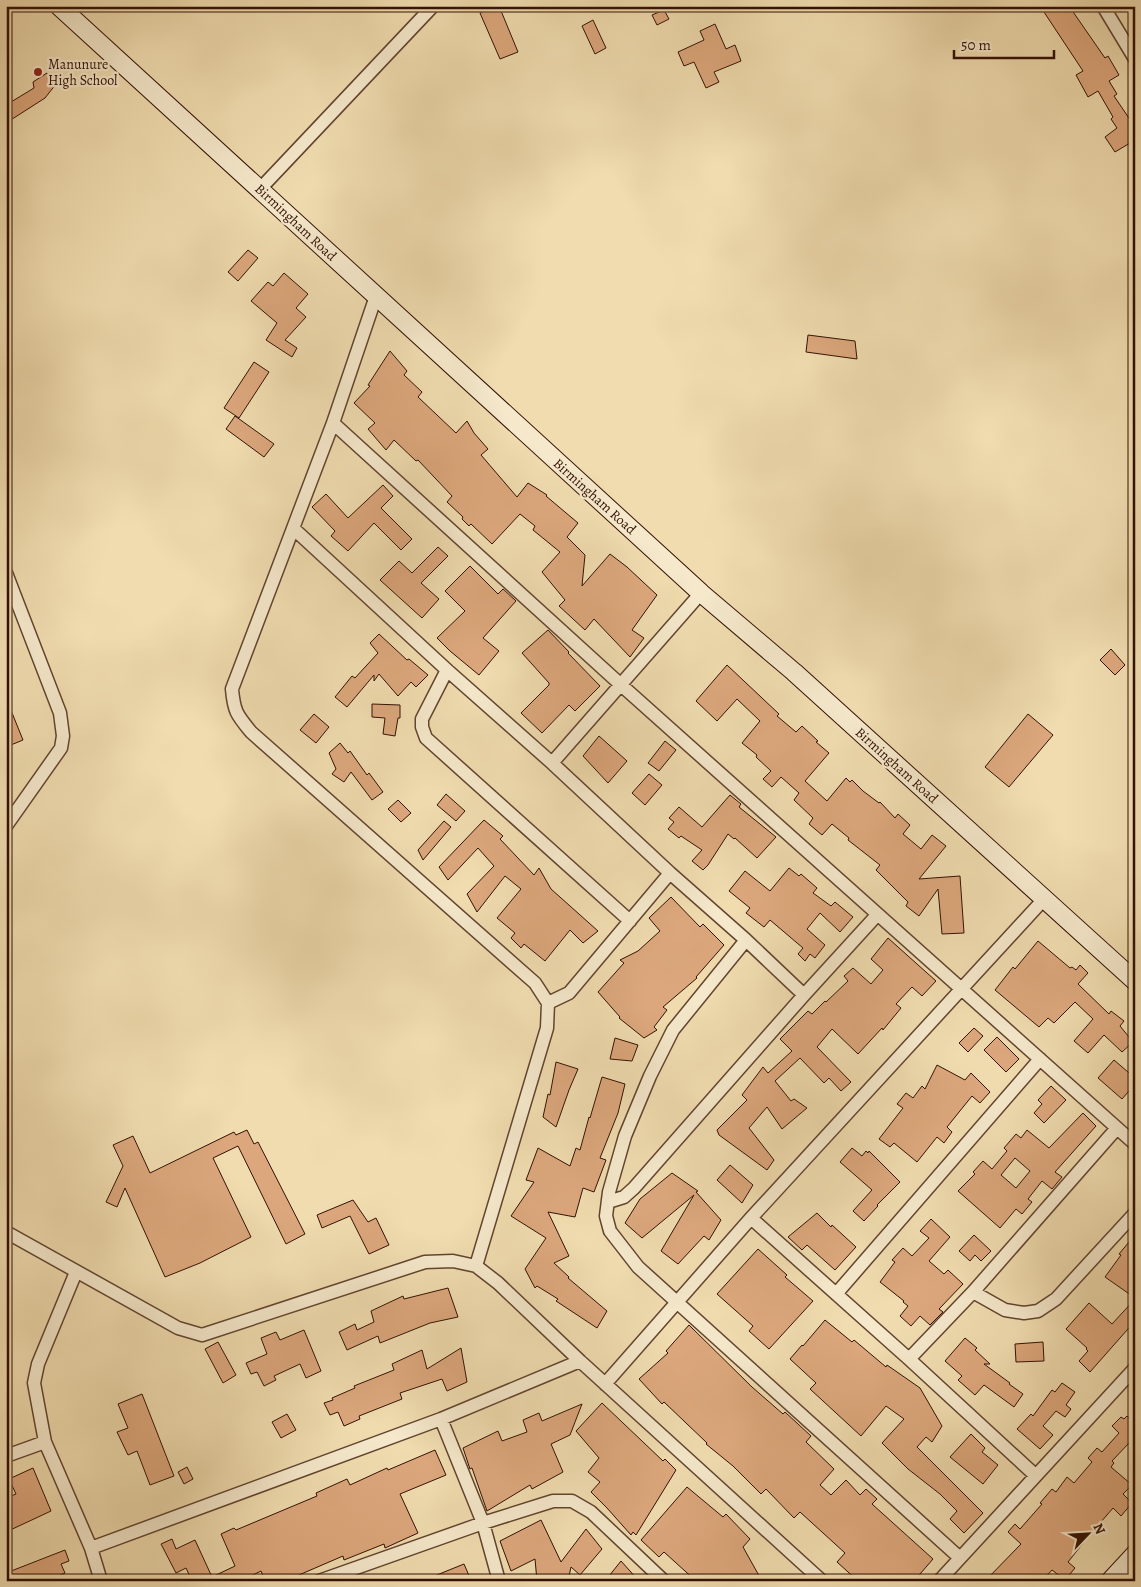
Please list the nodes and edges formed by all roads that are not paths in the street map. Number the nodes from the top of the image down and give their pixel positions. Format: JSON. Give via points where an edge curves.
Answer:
{"nodes":[{"id":1,"x":59,"y":6,"type":"edge"},
{"id":2,"x":432,"y":6,"type":"edge"},
{"id":3,"x":1103,"y":6,"type":"edge"},
{"id":4,"x":1135,"y":59,"type":"edge"},
{"id":5,"x":260,"y":189,"type":"junction"},
{"id":6,"x":376,"y":296,"type":"junction"},
{"id":7,"x":333,"y":423,"type":"junction"},
{"id":8,"x":294,"y":529,"type":"junction"},
{"id":9,"x":6,"y":573,"type":"edge"},
{"id":10,"x":702,"y":593,"type":"junction"},
{"id":11,"x":448,"y":670,"type":"junction"},
{"id":12,"x":620,"y":684,"type":"junction"},
{"id":13,"x":552,"y":763,"type":"junction"},
{"id":14,"x":6,"y":826,"type":"edge"},
{"id":15,"x":670,"y":873,"type":"junction"},
{"id":16,"x":1045,"y":898,"type":"junction"},
{"id":17,"x":877,"y":915,"type":"junction"},
{"id":18,"x":630,"y":921,"type":"junction"},
{"id":19,"x":746,"y":940,"type":"junction"},
{"id":20,"x":1135,"y":981,"type":"edge"},
{"id":21,"x":961,"y":988,"type":"junction"},
{"id":22,"x":804,"y":995,"type":"junction"},
{"id":23,"x":548,"y":1003,"type":"junction"},
{"id":24,"x":1040,"y":1059,"type":"junction"},
{"id":25,"x":1117,"y":1128,"type":"junction"},
{"id":26,"x":1135,"y":1144,"type":"edge"},
{"id":27,"x":608,"y":1202,"type":"junction"},
{"id":28,"x":1135,"y":1213,"type":"edge"},
{"id":29,"x":751,"y":1218,"type":"junction"},
{"id":30,"x":6,"y":1232,"type":"edge"},
{"id":31,"x":476,"y":1266,"type":"junction"},
{"id":32,"x":76,"y":1272,"type":"junction"},
{"id":33,"x":973,"y":1292,"type":"junction"},
{"id":34,"x":836,"y":1294,"type":"junction"},
{"id":35,"x":677,"y":1302,"type":"junction"},
{"id":36,"x":909,"y":1359,"type":"junction"},
{"id":37,"x":580,"y":1361,"type":"junction"},
{"id":38,"x":1135,"y":1368,"type":"edge"},
{"id":39,"x":605,"y":1384,"type":"junction"},
{"id":40,"x":441,"y":1419,"type":"junction"},
{"id":41,"x":45,"y":1442,"type":"junction"},
{"id":42,"x":6,"y":1456,"type":"edge"},
{"id":43,"x":1035,"y":1475,"type":"junction"},
{"id":44,"x":483,"y":1524,"type":"junction"},
{"id":45,"x":91,"y":1548,"type":"junction"},
{"id":46,"x":1135,"y":1554,"type":"edge"},
{"id":47,"x":960,"y":1558,"type":"junction"},
{"id":48,"x":101,"y":1581,"type":"edge"},
{"id":49,"x":319,"y":1581,"type":"edge"},
{"id":50,"x":498,"y":1581,"type":"edge"},
{"id":51,"x":664,"y":1581,"type":"edge"},
{"id":52,"x":822,"y":1581,"type":"edge"},
{"id":53,"x":939,"y":1581,"type":"edge"},
{"id":54,"x":1110,"y":1581,"type":"edge"}],
"edges":[{"from":1,"to":5,"type":"street","name":"Birmingham Road"},
{"from":2,"to":5,"type":"street"},
{"from":3,"to":4,"type":"street"},
{"from":5,"to":6,"type":"street","name":"Birmingham Road"},
{"from":6,"to":7,"type":"street"},
{"from":6,"to":10,"type":"street","name":"Birmingham Road"},
{"from":7,"to":8,"type":"street"},
{"from":7,"to":12,"type":"street"},
{"from":8,"to":11,"type":"street"},
{"from":8,"to":23,"type":"street","via":[[232,689],[237,714],[251,732],[534,984]]},
{"from":9,"to":14,"type":"street","via":[[60,712],[63,736],[61,748]]},
{"from":10,"to":12,"type":"street"},
{"from":10,"to":16,"type":"street","name":"Birmingham Road"},
{"from":11,"to":13,"type":"street"},
{"from":11,"to":18,"type":"street","via":[[422,719],[426,738]]},
{"from":12,"to":13,"type":"street"},
{"from":12,"to":17,"type":"street"},
{"from":13,"to":15,"type":"street"},
{"from":15,"to":18,"type":"street"},
{"from":15,"to":19,"type":"street"},
{"from":16,"to":20,"type":"street","name":"Birmingham Road"},
{"from":16,"to":21,"type":"street"},
{"from":17,"to":21,"type":"street"},
{"from":17,"to":22,"type":"street"},
{"from":18,"to":23,"type":"street","via":[[568,993]]},
{"from":19,"to":22,"type":"street"},
{"from":19,"to":27,"type":"street","via":[[674,1030],[625,1136]]},
{"from":21,"to":24,"type":"street"},
{"from":21,"to":29,"type":"street"},
{"from":22,"to":27,"type":"street","via":[[634,1188],[624,1197]]},
{"from":23,"to":31,"type":"street","via":[[546,1028]]},
{"from":24,"to":25,"type":"street"},
{"from":24,"to":34,"type":"street"},
{"from":25,"to":26,"type":"street"},
{"from":25,"to":33,"type":"street"},
{"from":27,"to":35,"type":"street","via":[[606,1216],[610,1232],[638,1267]]},
{"from":28,"to":33,"type":"street","via":[[1056,1298],[1038,1311],[1005,1310]]},
{"from":29,"to":34,"type":"street"},
{"from":29,"to":35,"type":"street"},
{"from":30,"to":32,"type":"street"},
{"from":31,"to":32,"type":"street","via":[[453,1261],[425,1262],[202,1334],[178,1328]]},
{"from":31,"to":37,"type":"street"},
{"from":32,"to":41,"type":"street","via":[[35,1374]]},
{"from":33,"to":36,"type":"street"},
{"from":34,"to":36,"type":"street"},
{"from":35,"to":39,"type":"street"},
{"from":35,"to":47,"type":"street"},
{"from":36,"to":43,"type":"street"},
{"from":37,"to":39,"type":"street"},
{"from":37,"to":40,"type":"street"},
{"from":38,"to":43,"type":"street"},
{"from":39,"to":52,"type":"street"},
{"from":40,"to":44,"type":"street"},
{"from":40,"to":45,"type":"street"},
{"from":41,"to":42,"type":"street"},
{"from":41,"to":45,"type":"street"},
{"from":43,"to":47,"type":"street"},
{"from":44,"to":49,"type":"street"},
{"from":44,"to":50,"type":"street"},
{"from":44,"to":51,"type":"street","via":[[553,1501],[572,1501],[592,1512]]},
{"from":45,"to":48,"type":"street"},
{"from":46,"to":54,"type":"street"},
{"from":47,"to":53,"type":"street"}]}
